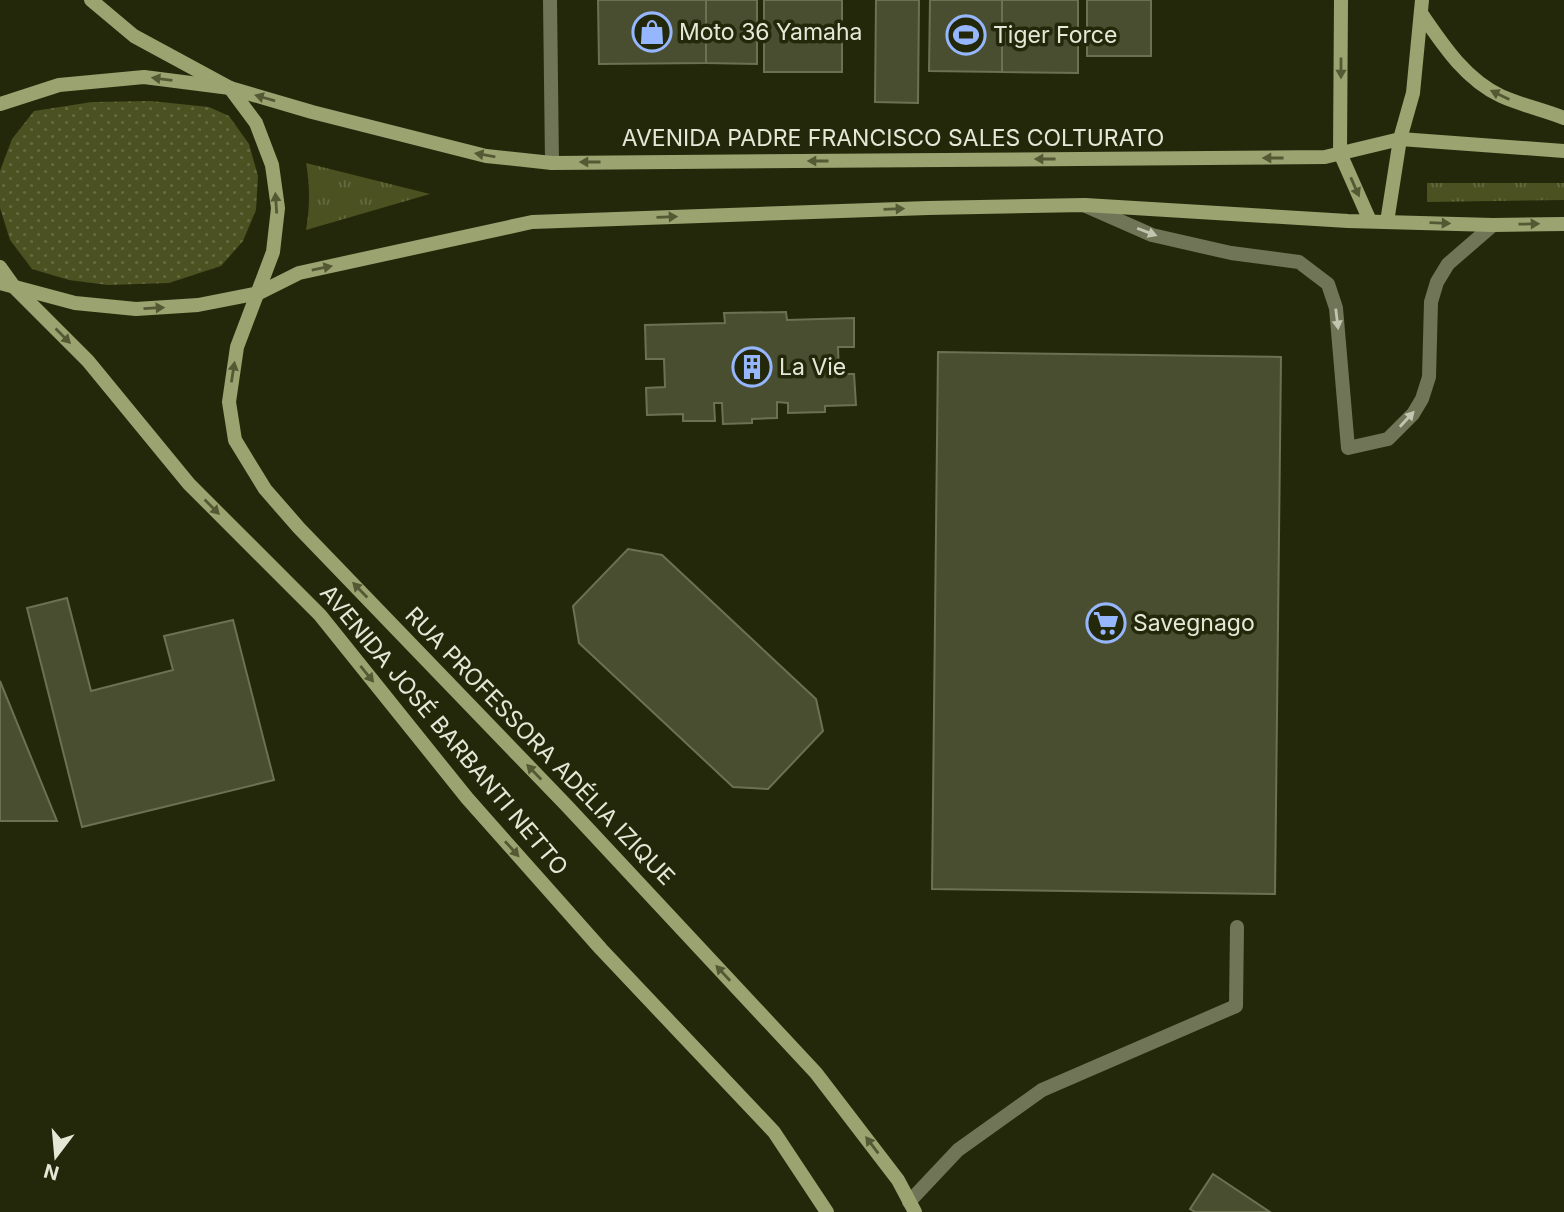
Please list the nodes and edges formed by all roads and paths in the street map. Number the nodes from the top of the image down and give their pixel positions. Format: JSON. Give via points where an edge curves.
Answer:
{"nodes":[{"id":1,"x":91,"y":0,"type":"edge"},
{"id":2,"x":550,"y":0,"type":"edge"},
{"id":3,"x":1341,"y":0,"type":"edge"},
{"id":4,"x":1421,"y":7,"type":"edge"},
{"id":5,"x":230,"y":88,"type":"junction"},
{"id":6,"x":0,"y":104,"type":"edge"},
{"id":7,"x":1564,"y":118,"type":"edge"},
{"id":8,"x":1400,"y":139,"type":"junction"},
{"id":9,"x":1564,"y":151,"type":"edge"},
{"id":10,"x":1340,"y":153,"type":"junction"},
{"id":11,"x":552,"y":163,"type":"junction"},
{"id":12,"x":1085,"y":205,"type":"junction"},
{"id":13,"x":1370,"y":221,"type":"junction"},
{"id":14,"x":1387,"y":222,"type":"junction"},
{"id":15,"x":1564,"y":223,"type":"edge"},
{"id":16,"x":1493,"y":225,"type":"junction"},
{"id":17,"x":0,"y":267,"type":"edge"},
{"id":18,"x":0,"y":283,"type":"edge"},
{"id":19,"x":15,"y":288,"type":"junction"},
{"id":20,"x":259,"y":293,"type":"junction"},
{"id":21,"x":1237,"y":927,"type":"dead end"},
{"id":22,"x":912,"y":1207,"type":"edge"},
{"id":23,"x":827,"y":1212,"type":"edge"}],
"edges":[{"from":1,"to":5,"type":"main road","via":[[134,36]]},
{"from":2,"to":11,"type":"street"},
{"from":3,"to":10,"type":"main road","one_way":true},
{"from":7,"to":4,"type":"main road","one_way":true,"via":[[1499,95],[1476,81],[1452,57]]},
{"from":4,"to":8,"type":"main road","via":[[1413,93]]},
{"from":5,"to":6,"type":"main road","one_way":true,"via":[[145,77],[59,85]]},
{"from":11,"to":5,"type":"main road","name":"AVENIDA PADRE FRANCISCO SALES COLTURATO","one_way":true,"via":[[486,156]]},
{"from":20,"to":5,"type":"main road","name":"RUA PROFESSORA ADÉLIA IZIQUE","one_way":true,"via":[[273,252],[278,208],[272,164],[256,123]]},
{"from":8,"to":9,"type":"main road","name":"AVENIDA PADRE FRANCISCO SALES COLTURATO"},
{"from":8,"to":10,"type":"main road","name":"AVENIDA PADRE FRANCISCO SALES COLTURATO"},
{"from":8,"to":14,"type":"main road"},
{"from":10,"to":11,"type":"main road","name":"AVENIDA PADRE FRANCISCO SALES COLTURATO","one_way":true,"via":[[1325,158]]},
{"from":10,"to":13,"type":"main road","one_way":true},
{"from":12,"to":13,"type":"main road"},
{"from":12,"to":16,"type":"street","one_way":true,"via":[[1152,235],[1298,262],[1328,284],[1336,308],[1348,448],[1388,439],[1413,414],[1429,377],[1431,302],[1437,282],[1448,264]]},
{"from":20,"to":12,"type":"main road","one_way":true,"via":[[299,273],[532,222]]},
{"from":13,"to":14,"type":"main road"},
{"from":14,"to":16,"type":"main road","one_way":true},
{"from":16,"to":15,"type":"main road","one_way":true},
{"from":17,"to":19,"type":"main road","name":"AVENIDA JOSÉ BARBANTI NETTO"},
{"from":18,"to":19,"type":"main road"},
{"from":19,"to":20,"type":"main road","one_way":true,"via":[[75,303],[136,309],[198,305]]},
{"from":19,"to":23,"type":"main road","name":"AVENIDA JOSÉ BARBANTI NETTO","one_way":true,"via":[[88,360],[189,484],[320,615],[467,798],[774,1132]]},
{"from":22,"to":20,"type":"main road","name":"RUA PROFESSORA ADÉLIA IZIQUE","one_way":true,"via":[[898,1180],[816,1073],[265,489],[235,440],[229,402],[237,347]]},
{"from":21,"to":22,"type":"street","via":[[1236,1006],[1042,1090],[958,1150]]}]}
